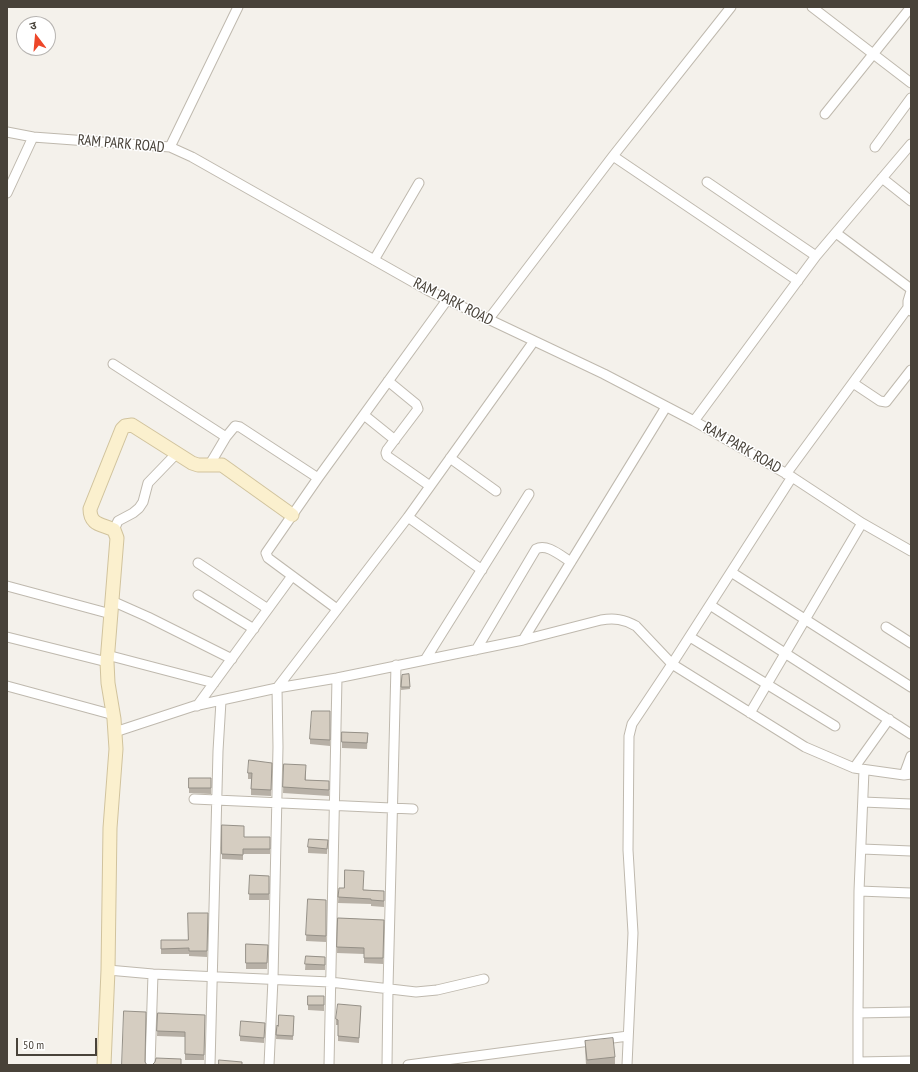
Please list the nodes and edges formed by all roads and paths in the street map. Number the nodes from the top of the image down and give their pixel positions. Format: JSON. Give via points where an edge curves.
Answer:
{"nodes":[{"id":1,"x":238,"y":7,"type":"edge"},
{"id":2,"x":731,"y":7,"type":"edge"},
{"id":3,"x":812,"y":7,"type":"edge"},
{"id":4,"x":911,"y":7,"type":"edge"},
{"id":5,"x":874,"y":53,"type":"junction"},
{"id":6,"x":911,"y":83,"type":"edge"},
{"id":7,"x":911,"y":98,"type":"edge"},
{"id":8,"x":825,"y":114,"type":"dead end"},
{"id":9,"x":7,"y":132,"type":"edge"},
{"id":10,"x":34,"y":137,"type":"junction"},
{"id":11,"x":911,"y":144,"type":"edge"},
{"id":12,"x":875,"y":146,"type":"dead end"},
{"id":13,"x":170,"y":147,"type":"junction"},
{"id":14,"x":613,"y":156,"type":"junction"},
{"id":15,"x":882,"y":178,"type":"junction"},
{"id":16,"x":707,"y":182,"type":"dead end"},
{"id":17,"x":419,"y":183,"type":"dead end"},
{"id":18,"x":7,"y":192,"type":"edge"},
{"id":19,"x":910,"y":199,"type":"edge"},
{"id":20,"x":836,"y":233,"type":"junction"},
{"id":21,"x":816,"y":256,"type":"junction"},
{"id":22,"x":374,"y":260,"type":"junction"},
{"id":23,"x":798,"y":281,"type":"junction"},
{"id":24,"x":911,"y":290,"type":"edge"},
{"id":25,"x":447,"y":300,"type":"junction"},
{"id":26,"x":910,"y":310,"type":"edge"},
{"id":27,"x":488,"y":320,"type":"junction"},
{"id":28,"x":534,"y":341,"type":"junction"},
{"id":29,"x":113,"y":364,"type":"dead end"},
{"id":30,"x":911,"y":370,"type":"edge"},
{"id":31,"x":388,"y":381,"type":"junction"},
{"id":32,"x":853,"y":383,"type":"junction"},
{"id":33,"x":666,"y":407,"type":"junction"},
{"id":34,"x":364,"y":415,"type":"junction"},
{"id":35,"x":694,"y":421,"type":"junction"},
{"id":36,"x":226,"y":437,"type":"junction"},
{"id":37,"x":394,"y":440,"type":"junction"},
{"id":38,"x":177,"y":454,"type":"junction"},
{"id":39,"x":450,"y":458,"type":"junction"},
{"id":40,"x":210,"y":464,"type":"junction"},
{"id":41,"x":789,"y":475,"type":"junction"},
{"id":42,"x":318,"y":478,"type":"junction"},
{"id":43,"x":430,"y":486,"type":"junction"},
{"id":44,"x":496,"y":491,"type":"dead end"},
{"id":45,"x":529,"y":494,"type":"dead end"},
{"id":46,"x":292,"y":515,"type":"junction"},
{"id":47,"x":408,"y":517,"type":"junction"},
{"id":48,"x":862,"y":523,"type":"junction"},
{"id":49,"x":114,"y":530,"type":"junction"},
{"id":50,"x":911,"y":551,"type":"edge"},
{"id":51,"x":571,"y":562,"type":"junction"},
{"id":52,"x":198,"y":564,"type":"dead end"},
{"id":53,"x":482,"y":570,"type":"junction"},
{"id":54,"x":731,"y":572,"type":"junction"},
{"id":55,"x":292,"y":576,"type":"junction"},
{"id":56,"x":7,"y":586,"type":"edge"},
{"id":57,"x":198,"y":595,"type":"dead end"},
{"id":58,"x":710,"y":605,"type":"junction"},
{"id":59,"x":112,"y":608,"type":"junction"},
{"id":60,"x":268,"y":609,"type":"junction"},
{"id":61,"x":337,"y":609,"type":"junction"},
{"id":62,"x":806,"y":619,"type":"junction"},
{"id":63,"x":886,"y":627,"type":"dead end"},
{"id":64,"x":254,"y":629,"type":"junction"},
{"id":65,"x":690,"y":636,"type":"junction"},
{"id":66,"x":7,"y":637,"type":"edge"},
{"id":67,"x":523,"y":640,"type":"junction"},
{"id":68,"x":911,"y":643,"type":"edge"},
{"id":69,"x":476,"y":650,"type":"junction"},
{"id":70,"x":786,"y":654,"type":"junction"},
{"id":71,"x":107,"y":658,"type":"junction"},
{"id":72,"x":232,"y":659,"type":"junction"},
{"id":73,"x":425,"y":660,"type":"junction"},
{"id":74,"x":672,"y":664,"type":"junction"},
{"id":75,"x":396,"y":665,"type":"junction"},
{"id":76,"x":338,"y":678,"type":"junction"},
{"id":77,"x":214,"y":683,"type":"junction"},
{"id":78,"x":767,"y":684,"type":"junction"},
{"id":79,"x":7,"y":686,"type":"edge"},
{"id":80,"x":911,"y":687,"type":"edge"},
{"id":81,"x":276,"y":688,"type":"junction"},
{"id":82,"x":221,"y":701,"type":"junction"},
{"id":83,"x":197,"y":706,"type":"junction"},
{"id":84,"x":750,"y":713,"type":"junction"},
{"id":85,"x":114,"y":715,"type":"junction"},
{"id":86,"x":889,"y":719,"type":"junction"},
{"id":87,"x":835,"y":726,"type":"dead end"},
{"id":88,"x":115,"y":732,"type":"junction"},
{"id":89,"x":911,"y":734,"type":"edge"},
{"id":90,"x":911,"y":756,"type":"edge"},
{"id":91,"x":854,"y":768,"type":"junction"},
{"id":92,"x":864,"y":770,"type":"junction"},
{"id":93,"x":907,"y":775,"type":"edge"},
{"id":94,"x":194,"y":799,"type":"dead end"},
{"id":95,"x":218,"y":800,"type":"junction"},
{"id":96,"x":862,"y":802,"type":"junction"},
{"id":97,"x":277,"y":803,"type":"junction"},
{"id":98,"x":911,"y":804,"type":"edge"},
{"id":99,"x":335,"y":805,"type":"junction"},
{"id":100,"x":392,"y":808,"type":"junction"},
{"id":101,"x":413,"y":809,"type":"dead end"},
{"id":102,"x":862,"y":849,"type":"junction"},
{"id":103,"x":911,"y":851,"type":"edge"},
{"id":104,"x":859,"y":891,"type":"junction"},
{"id":105,"x":911,"y":893,"type":"edge"},
{"id":106,"x":108,"y":970,"type":"junction"},
{"id":107,"x":153,"y":974,"type":"junction"},
{"id":108,"x":213,"y":976,"type":"junction"},
{"id":109,"x":273,"y":979,"type":"junction"},
{"id":110,"x":484,"y":979,"type":"dead end"},
{"id":111,"x":330,"y":982,"type":"junction"},
{"id":112,"x":388,"y":988,"type":"junction"},
{"id":113,"x":858,"y":1012,"type":"junction"},
{"id":114,"x":911,"y":1012,"type":"edge"},
{"id":115,"x":628,"y":1036,"type":"junction"},
{"id":116,"x":911,"y":1061,"type":"edge"},
{"id":117,"x":858,"y":1064,"type":"edge"},
{"id":118,"x":104,"y":1065,"type":"edge"},
{"id":119,"x":150,"y":1065,"type":"edge"},
{"id":120,"x":210,"y":1065,"type":"edge"},
{"id":121,"x":269,"y":1065,"type":"edge"},
{"id":122,"x":329,"y":1065,"type":"edge"},
{"id":123,"x":387,"y":1065,"type":"edge"},
{"id":124,"x":408,"y":1065,"type":"edge"},
{"id":125,"x":627,"y":1065,"type":"edge"}],
"edges":[{"from":1,"to":13,"type":"street"},
{"from":2,"to":14,"type":"street"},
{"from":3,"to":5,"type":"street"},
{"from":4,"to":5,"type":"street"},
{"from":5,"to":6,"type":"street"},
{"from":5,"to":8,"type":"street"},
{"from":7,"to":12,"type":"street"},
{"from":9,"to":10,"type":"street","name":"RAM PARK ROAD"},
{"from":10,"to":13,"type":"street","name":"RAM PARK ROAD"},
{"from":10,"to":18,"type":"street"},
{"from":11,"to":15,"type":"street"},
{"from":13,"to":22,"type":"street","name":"RAM PARK ROAD"},
{"from":14,"to":23,"type":"street"},
{"from":14,"to":27,"type":"street"},
{"from":15,"to":19,"type":"street"},
{"from":15,"to":20,"type":"street"},
{"from":16,"to":21,"type":"street"},
{"from":17,"to":22,"type":"street"},
{"from":20,"to":21,"type":"street"},
{"from":20,"to":24,"type":"street"},
{"from":21,"to":23,"type":"street"},
{"from":22,"to":25,"type":"street","name":"RAM PARK ROAD"},
{"from":23,"to":35,"type":"street"},
{"from":24,"to":26,"type":"street","via":[[908,301]]},
{"from":25,"to":27,"type":"street","name":"RAM PARK ROAD"},
{"from":25,"to":31,"type":"street"},
{"from":26,"to":32,"type":"street","via":[[908,309]]},
{"from":27,"to":28,"type":"street","name":"RAM PARK ROAD"},
{"from":28,"to":33,"type":"street","name":"RAM PARK ROAD"},
{"from":28,"to":39,"type":"street"},
{"from":29,"to":36,"type":"street"},
{"from":30,"to":32,"type":"street","via":[[886,402],[880,401]]},
{"from":31,"to":34,"type":"street"},
{"from":31,"to":37,"type":"street","via":[[417,406],[417,412]]},
{"from":32,"to":41,"type":"street"},
{"from":33,"to":35,"type":"street","name":"RAM PARK ROAD"},
{"from":33,"to":51,"type":"street"},
{"from":34,"to":37,"type":"street"},
{"from":34,"to":42,"type":"street"},
{"from":35,"to":41,"type":"street","name":"RAM PARK ROAD"},
{"from":36,"to":40,"type":"street"},
{"from":36,"to":42,"type":"street","via":[[235,426],[240,427]]},
{"from":37,"to":43,"type":"street","via":[[387,450],[387,456]]},
{"from":38,"to":40,"type":"street","via":[[192,463]]},
{"from":38,"to":49,"type":"street","via":[[148,483],[139,508],[118,521]]},
{"from":38,"to":49,"type":"street","via":[[132,425],[122,429],[90,509],[90,515],[96,523]]},
{"from":39,"to":43,"type":"street"},
{"from":39,"to":44,"type":"street"},
{"from":40,"to":46,"type":"street","via":[[227,468]]},
{"from":41,"to":48,"type":"street","name":"RAM PARK ROAD"},
{"from":41,"to":54,"type":"street"},
{"from":42,"to":46,"type":"street"},
{"from":43,"to":47,"type":"street"},
{"from":45,"to":53,"type":"street"},
{"from":46,"to":55,"type":"street","via":[[266,553],[268,558]]},
{"from":47,"to":53,"type":"street"},
{"from":47,"to":61,"type":"street"},
{"from":48,"to":50,"type":"street","name":"RAM PARK ROAD"},
{"from":48,"to":62,"type":"street"},
{"from":49,"to":59,"type":"street","via":[[117,538]]},
{"from":51,"to":67,"type":"street"},
{"from":51,"to":69,"type":"street","via":[[547,548],[536,549]]},
{"from":52,"to":60,"type":"street"},
{"from":53,"to":73,"type":"street"},
{"from":54,"to":58,"type":"street"},
{"from":54,"to":62,"type":"street"},
{"from":55,"to":60,"type":"street"},
{"from":55,"to":61,"type":"street"},
{"from":56,"to":59,"type":"street"},
{"from":57,"to":64,"type":"street"},
{"from":58,"to":65,"type":"street"},
{"from":58,"to":70,"type":"street"},
{"from":59,"to":71,"type":"street"},
{"from":59,"to":72,"type":"street","via":[[148,617]]},
{"from":60,"to":64,"type":"street"},
{"from":61,"to":81,"type":"street"},
{"from":62,"to":70,"type":"street"},
{"from":62,"to":80,"type":"street"},
{"from":63,"to":68,"type":"street"},
{"from":64,"to":72,"type":"street"},
{"from":65,"to":74,"type":"street"},
{"from":65,"to":78,"type":"street"},
{"from":66,"to":71,"type":"street"},
{"from":67,"to":69,"type":"street"},
{"from":67,"to":74,"type":"street","via":[[601,620],[620,619],[636,626]]},
{"from":69,"to":73,"type":"street"},
{"from":70,"to":78,"type":"street"},
{"from":70,"to":86,"type":"street"},
{"from":71,"to":77,"type":"street"},
{"from":71,"to":85,"type":"street","via":[[108,683]]},
{"from":72,"to":77,"type":"street"},
{"from":73,"to":75,"type":"street"},
{"from":74,"to":84,"type":"street"},
{"from":74,"to":115,"type":"street","via":[[632,724],[629,736],[628,850],[633,933]]},
{"from":75,"to":76,"type":"street"},
{"from":75,"to":100,"type":"street"},
{"from":76,"to":81,"type":"street"},
{"from":76,"to":99,"type":"street"},
{"from":77,"to":83,"type":"street"},
{"from":78,"to":84,"type":"street"},
{"from":78,"to":87,"type":"street"},
{"from":79,"to":85,"type":"street"},
{"from":81,"to":82,"type":"street"},
{"from":81,"to":97,"type":"street"},
{"from":82,"to":83,"type":"street"},
{"from":82,"to":95,"type":"street"},
{"from":83,"to":88,"type":"street"},
{"from":84,"to":91,"type":"street","via":[[805,747]]},
{"from":85,"to":88,"type":"street"},
{"from":86,"to":89,"type":"street"},
{"from":86,"to":91,"type":"street"},
{"from":88,"to":106,"type":"street","via":[[110,828]]},
{"from":90,"to":93,"type":"street"},
{"from":91,"to":92,"type":"street"},
{"from":92,"to":93,"type":"street"},
{"from":92,"to":96,"type":"street"},
{"from":94,"to":95,"type":"street"},
{"from":95,"to":97,"type":"street"},
{"from":95,"to":108,"type":"street"},
{"from":96,"to":98,"type":"street"},
{"from":96,"to":102,"type":"street"},
{"from":97,"to":99,"type":"street"},
{"from":97,"to":109,"type":"street"},
{"from":99,"to":100,"type":"street"},
{"from":99,"to":111,"type":"street"},
{"from":100,"to":101,"type":"street"},
{"from":100,"to":112,"type":"street"},
{"from":102,"to":103,"type":"street"},
{"from":102,"to":104,"type":"street"},
{"from":104,"to":105,"type":"street"},
{"from":104,"to":113,"type":"street"},
{"from":106,"to":107,"type":"street"},
{"from":106,"to":118,"type":"street"},
{"from":107,"to":108,"type":"street"},
{"from":107,"to":119,"type":"street"},
{"from":108,"to":109,"type":"street"},
{"from":108,"to":120,"type":"street"},
{"from":109,"to":111,"type":"street"},
{"from":109,"to":121,"type":"street"},
{"from":110,"to":112,"type":"street","via":[[416,992]]},
{"from":111,"to":112,"type":"street"},
{"from":111,"to":122,"type":"street"},
{"from":112,"to":123,"type":"street"},
{"from":113,"to":114,"type":"street"},
{"from":113,"to":117,"type":"street"},
{"from":115,"to":124,"type":"street"},
{"from":115,"to":125,"type":"street"},
{"from":116,"to":117,"type":"street"}]}
